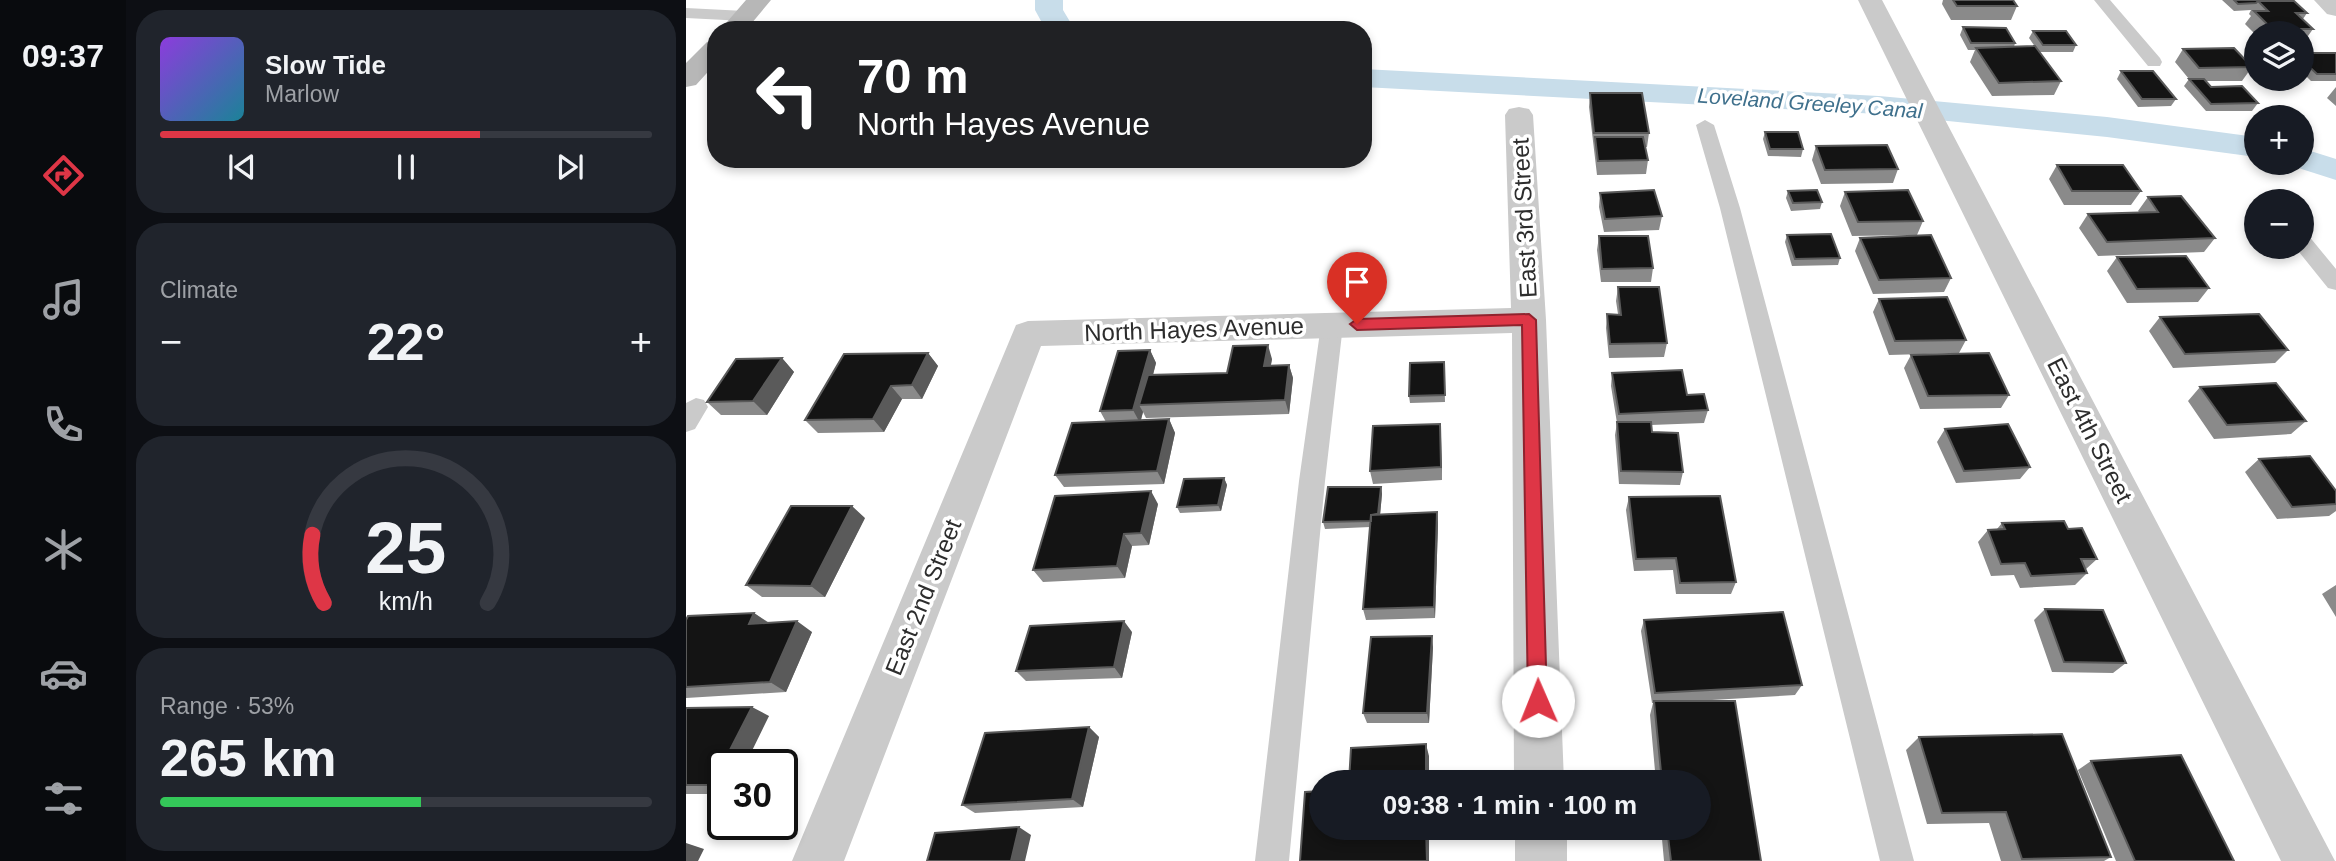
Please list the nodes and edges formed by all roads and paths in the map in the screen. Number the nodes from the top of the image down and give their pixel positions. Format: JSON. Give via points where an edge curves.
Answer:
{"nodes":[{"id":1,"x":1870,"y":0,"type":"edge"},
{"id":2,"x":2102,"y":0,"type":"edge"},
{"id":3,"x":2326,"y":0,"type":"edge"},
{"id":4,"x":2336,"y":9,"type":"edge"},
{"id":5,"x":686,"y":13,"type":"edge"},
{"id":6,"x":745,"y":15,"type":"edge"},
{"id":7,"x":707,"y":57,"type":"edge"},
{"id":8,"x":2154,"y":62,"type":"dead end"},
{"id":9,"x":686,"y":79,"type":"edge"},
{"id":10,"x":1519,"y":115,"type":"dead end"},
{"id":11,"x":1705,"y":125,"type":"dead end"},
{"id":12,"x":2314,"y":256,"type":"edge"},
{"id":13,"x":2336,"y":283,"type":"edge"},
{"id":14,"x":1529,"y":320,"type":"junction"},
{"id":15,"x":1332,"y":325,"type":"junction"},
{"id":16,"x":1028,"y":334,"type":"joint"},
{"id":17,"x":1539,"y":770,"type":"edge"},
{"id":18,"x":1541,"y":840,"type":"edge"},
{"id":19,"x":818,"y":861,"type":"edge"},
{"id":20,"x":1272,"y":861,"type":"edge"},
{"id":21,"x":1541,"y":861,"type":"edge"},
{"id":22,"x":1897,"y":861,"type":"edge"},
{"id":23,"x":2309,"y":861,"type":"edge"}],
"edges":[{"from":1,"to":23,"type":"street","name":"East 4th Street"},
{"from":2,"to":8,"type":"lane"},
{"from":3,"to":4,"type":"street"},
{"from":5,"to":6,"type":"lane"},
{"from":7,"to":9,"type":"main road"},
{"from":10,"to":14,"type":"street","name":"East 3rd Street"},
{"from":11,"to":22,"type":"lane"},
{"from":12,"to":13,"type":"lane"},
{"from":14,"to":15,"type":"street","name":"North Hayes Avenue"},
{"from":14,"to":17,"type":"street","name":"East 3rd Street"},
{"from":15,"to":16,"type":"street","name":"North Hayes Avenue"},
{"from":15,"to":20,"type":"lane"},
{"from":16,"to":19,"type":"street","name":"East 2nd Street"},
{"from":18,"to":21,"type":"street"}]}
